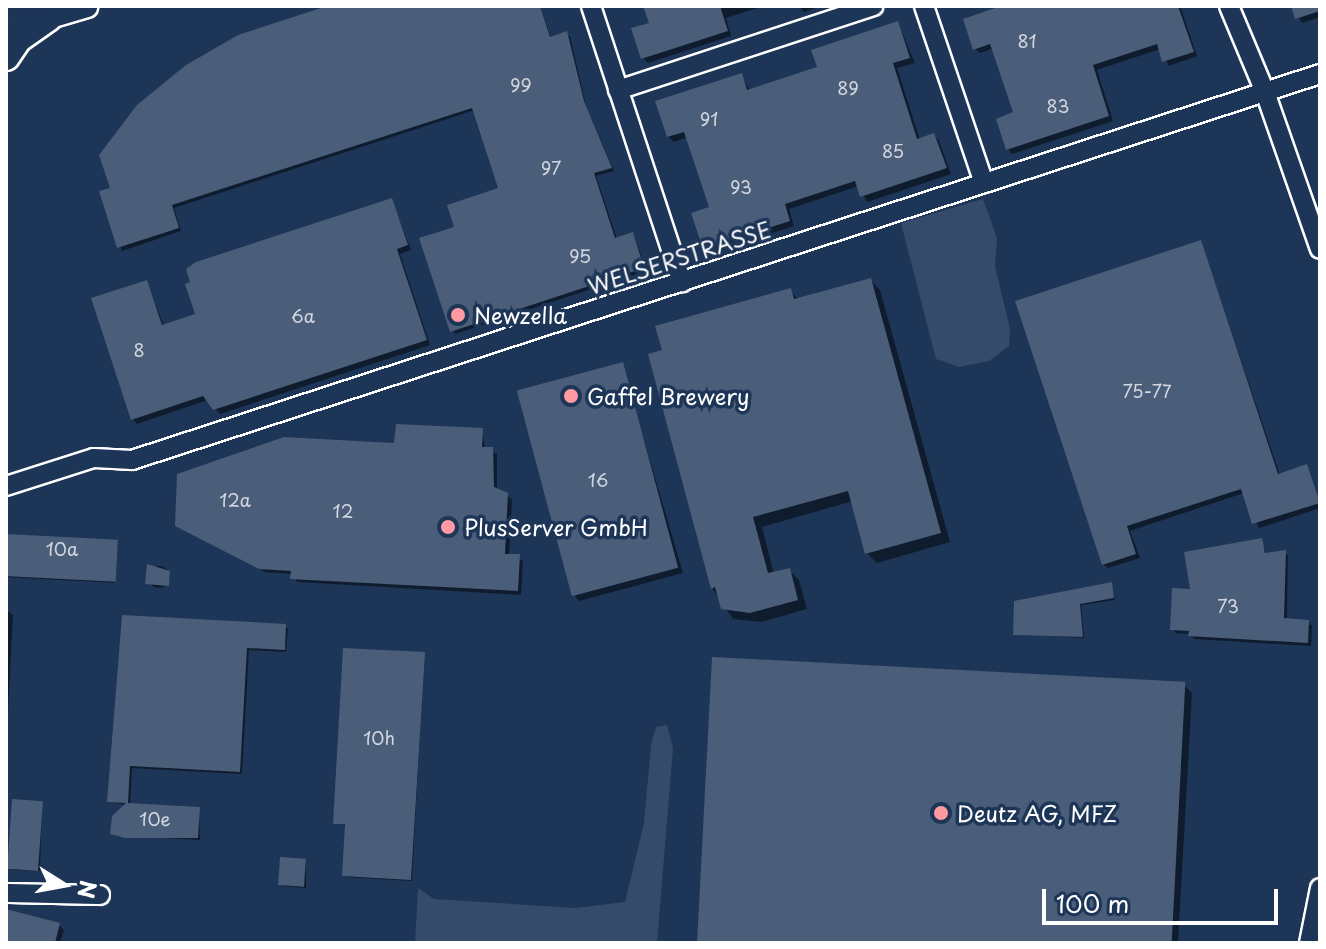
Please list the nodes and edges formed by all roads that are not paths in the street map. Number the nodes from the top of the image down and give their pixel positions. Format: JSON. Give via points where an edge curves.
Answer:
{"nodes":[{"id":1,"x":87,"y":6,"type":"edge"},
{"id":2,"x":591,"y":6,"type":"edge"},
{"id":3,"x":874,"y":6,"type":"edge"},
{"id":4,"x":924,"y":6,"type":"edge"},
{"id":5,"x":1229,"y":6,"type":"edge"},
{"id":6,"x":6,"y":8,"type":"edge"},
{"id":7,"x":48,"y":18,"type":"junction"},
{"id":8,"x":6,"y":30,"type":"edge"},
{"id":9,"x":6,"y":57,"type":"edge"},
{"id":10,"x":1320,"y":74,"type":"edge"},
{"id":11,"x":618,"y":90,"type":"junction"},
{"id":12,"x":1265,"y":92,"type":"junction"},
{"id":13,"x":984,"y":183,"type":"junction"},
{"id":14,"x":1320,"y":249,"type":"edge"},
{"id":15,"x":682,"y":282,"type":"junction"},
{"id":16,"x":6,"y":486,"type":"edge"},
{"id":17,"x":1320,"y":888,"type":"edge"},
{"id":18,"x":6,"y":893,"type":"edge"},
{"id":19,"x":100,"y":895,"type":"dead end"},
{"id":20,"x":1309,"y":943,"type":"edge"}],
"edges":[{"from":1,"to":7,"type":"main road"},
{"from":2,"to":11,"type":"street"},
{"from":3,"to":11,"type":"street"},
{"from":4,"to":13,"type":"street"},
{"from":5,"to":12,"type":"street"},
{"from":6,"to":7,"type":"street"},
{"from":7,"to":8,"type":"main road"},
{"from":7,"to":9,"type":"highway","via":[[18,39]]},
{"from":10,"to":12,"type":"street","name":"WELSERSTRASSE"},
{"from":11,"to":15,"type":"street"},
{"from":12,"to":13,"type":"street","name":"WELSERSTRASSE"},
{"from":12,"to":14,"type":"street"},
{"from":13,"to":15,"type":"street","name":"WELSERSTRASSE"},
{"from":15,"to":16,"type":"street","name":"WELSERSTRASSE","via":[[132,460],[94,458]]},
{"from":17,"to":20,"type":"street"},
{"from":18,"to":19,"type":"street"}]}
